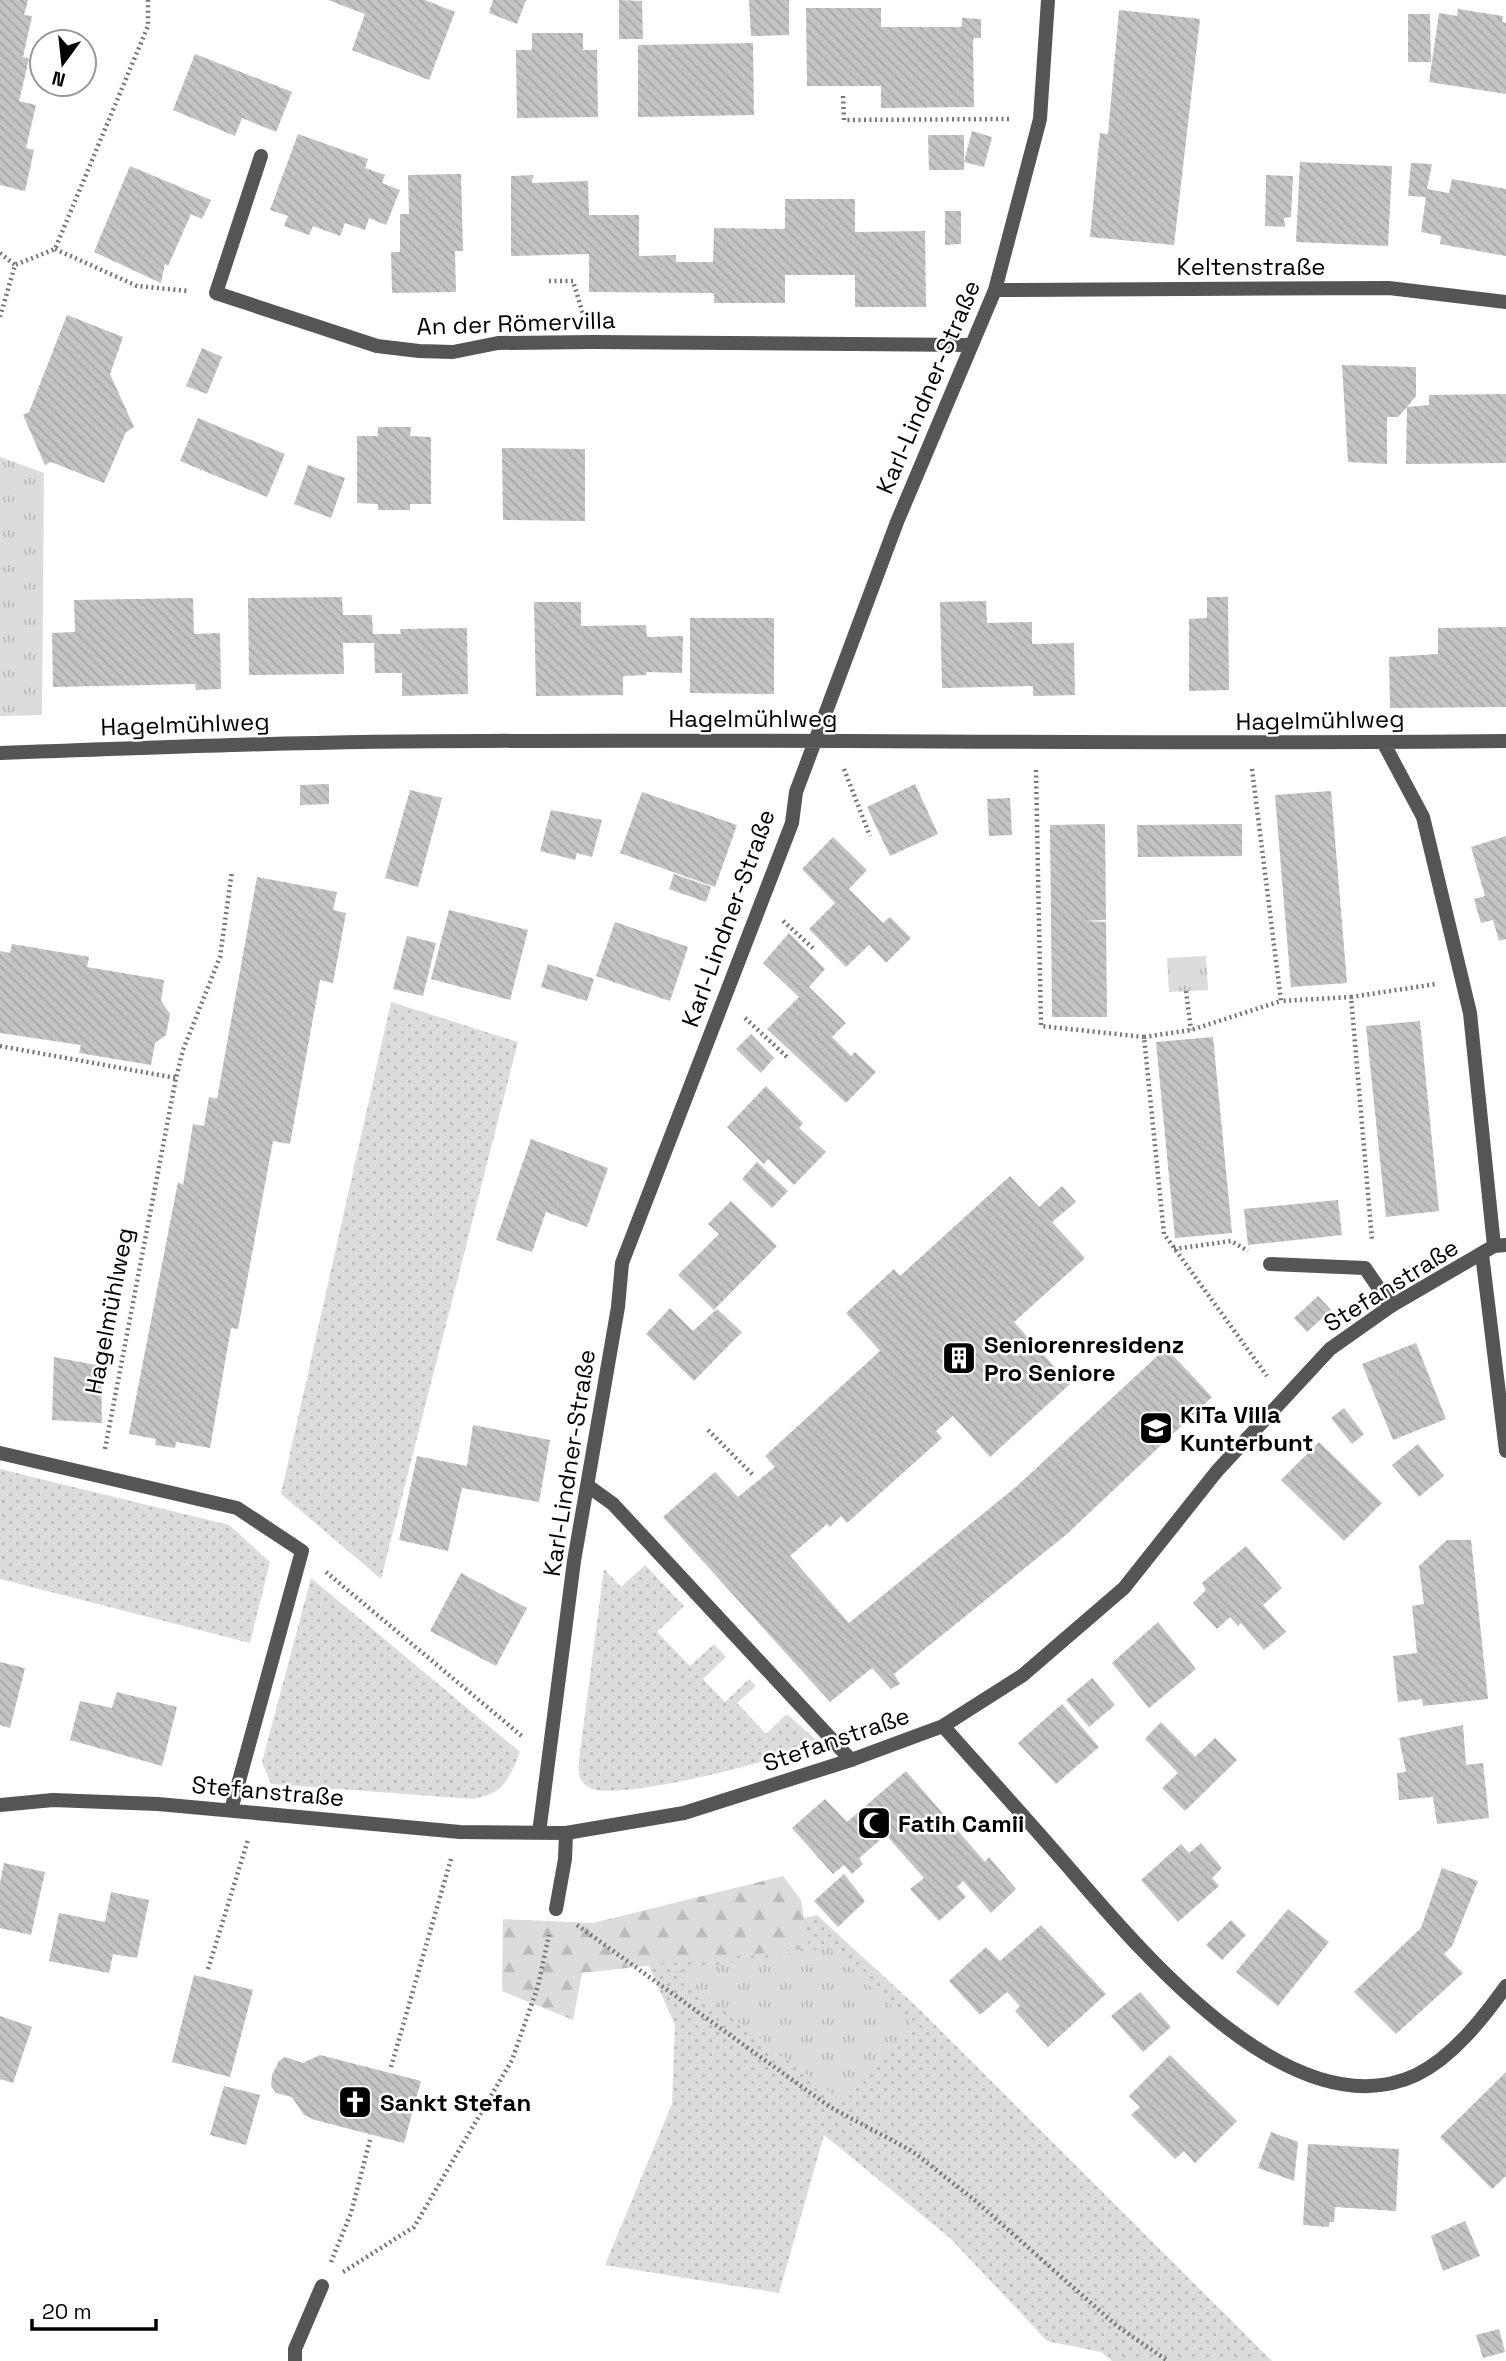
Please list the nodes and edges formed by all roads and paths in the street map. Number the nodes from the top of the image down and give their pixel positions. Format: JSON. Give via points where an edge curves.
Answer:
{"nodes":[{"id":1,"x":149,"y":0,"type":"edge"},
{"id":2,"x":1048,"y":0,"type":"edge"},
{"id":3,"x":843,"y":96,"type":"dead end"},
{"id":4,"x":1040,"y":119,"type":"junction"},
{"id":5,"x":261,"y":156,"type":"dead end"},
{"id":6,"x":55,"y":249,"type":"junction"},
{"id":7,"x":0,"y":253,"type":"edge"},
{"id":8,"x":15,"y":265,"type":"junction"},
{"id":9,"x":549,"y":281,"type":"dead end"},
{"id":10,"x":995,"y":290,"type":"junction"},
{"id":11,"x":216,"y":293,"type":"junction"},
{"id":12,"x":1506,"y":302,"type":"edge"},
{"id":13,"x":0,"y":317,"type":"edge"},
{"id":14,"x":592,"y":342,"type":"junction"},
{"id":15,"x":971,"y":345,"type":"junction"},
{"id":16,"x":815,"y":740,"type":"junction"},
{"id":17,"x":832,"y":740,"type":"junction"},
{"id":18,"x":1506,"y":741,"type":"edge"},
{"id":19,"x":1384,"y":742,"type":"junction"},
{"id":20,"x":1035,"y":744,"type":"junction"},
{"id":21,"x":1248,"y":744,"type":"junction"},
{"id":22,"x":0,"y":753,"type":"edge"},
{"id":23,"x":870,"y":836,"type":"dead end"},
{"id":24,"x":232,"y":871,"type":"dead end"},
{"id":25,"x":761,"y":902,"type":"junction"},
{"id":26,"x":814,"y":949,"type":"dead end"},
{"id":27,"x":1462,"y":981,"type":"junction"},
{"id":28,"x":1186,"y":991,"type":"dead end"},
{"id":29,"x":1350,"y":997,"type":"junction"},
{"id":30,"x":724,"y":998,"type":"junction"},
{"id":31,"x":1281,"y":1002,"type":"junction"},
{"id":32,"x":1191,"y":1030,"type":"junction"},
{"id":33,"x":1144,"y":1037,"type":"junction"},
{"id":34,"x":0,"y":1046,"type":"edge"},
{"id":35,"x":788,"y":1058,"type":"dead end"},
{"id":36,"x":177,"y":1078,"type":"junction"},
{"id":37,"x":1174,"y":1249,"type":"junction"},
{"id":38,"x":1494,"y":1249,"type":"edge"},
{"id":39,"x":1270,"y":1264,"type":"joint"},
{"id":40,"x":1365,"y":1268,"type":"junction"},
{"id":41,"x":1391,"y":1306,"type":"junction"},
{"id":42,"x":1282,"y":1397,"type":"junction"},
{"id":43,"x":708,"y":1430,"type":"dead end"},
{"id":44,"x":1506,"y":1451,"type":"edge"},
{"id":45,"x":0,"y":1453,"type":"edge"},
{"id":46,"x":100,"y":1475,"type":"junction"},
{"id":47,"x":754,"y":1476,"type":"dead end"},
{"id":48,"x":588,"y":1486,"type":"junction"},
{"id":49,"x":302,"y":1551,"type":"junction"},
{"id":50,"x":943,"y":1726,"type":"junction"},
{"id":51,"x":550,"y":1759,"type":"junction"},
{"id":52,"x":851,"y":1760,"type":"junction"},
{"id":53,"x":0,"y":1805,"type":"edge"},
{"id":54,"x":231,"y":1810,"type":"junction"},
{"id":55,"x":257,"y":1812,"type":"junction"},
{"id":56,"x":460,"y":1832,"type":"junction"},
{"id":57,"x":539,"y":1833,"type":"junction"},
{"id":58,"x":566,"y":1833,"type":"junction"},
{"id":59,"x":556,"y":1909,"type":"junction"},
{"id":60,"x":208,"y":1969,"type":"dead end"},
{"id":61,"x":1506,"y":1986,"type":"edge"},
{"id":62,"x":391,"y":2067,"type":"dead end"},
{"id":63,"x":370,"y":2140,"type":"dead end"},
{"id":64,"x":322,"y":2286,"type":"junction"},
{"id":65,"x":295,"y":2361,"type":"edge"},
{"id":66,"x":1168,"y":2361,"type":"edge"}],
"edges":[{"from":1,"to":6,"type":"path","via":[[148,26]]},
{"from":2,"to":4,"type":"street","name":"Karl-Lindner-Straße"},
{"from":3,"to":4,"type":"path","via":[[844,120]]},
{"from":4,"to":10,"type":"street","name":"Karl-Lindner-Straße"},
{"from":5,"to":11,"type":"street"},
{"from":6,"to":8,"type":"path"},
{"from":6,"to":11,"type":"path","via":[[137,286]]},
{"from":7,"to":8,"type":"path"},
{"from":8,"to":13,"type":"path"},
{"from":9,"to":14,"type":"path","via":[[573,281]]},
{"from":10,"to":12,"type":"street","name":"Keltenstraße","via":[[1389,288]]},
{"from":10,"to":15,"type":"street","name":"Karl-Lindner-Straße"},
{"from":11,"to":14,"type":"street","name":"An der Römervilla","via":[[377,346],[453,352],[498,343]]},
{"from":14,"to":15,"type":"street","name":"An der Römervilla"},
{"from":15,"to":16,"type":"street","name":"Karl-Lindner-Straße","via":[[897,522]]},
{"from":16,"to":17,"type":"street","name":"Hagelmühlweg"},
{"from":16,"to":22,"type":"street","name":"Hagelmühlweg","via":[[479,741]]},
{"from":16,"to":25,"type":"street","name":"Karl-Lindner-Straße","via":[[796,792],[792,823]]},
{"from":17,"to":20,"type":"street","name":"Hagelmühlweg"},
{"from":17,"to":23,"type":"path"},
{"from":18,"to":19,"type":"street","name":"Hagelmühlweg"},
{"from":19,"to":21,"type":"street","name":"Hagelmühlweg"},
{"from":19,"to":27,"type":"street","via":[[1423,817]]},
{"from":20,"to":21,"type":"street","name":"Hagelmühlweg"},
{"from":20,"to":33,"type":"path","via":[[1041,1026]]},
{"from":21,"to":31,"type":"path"},
{"from":24,"to":36,"type":"path","name":"Hagelmühlweg","via":[[220,957],[183,1050]]},
{"from":25,"to":26,"type":"path"},
{"from":25,"to":30,"type":"street","name":"Karl-Lindner-Straße"},
{"from":27,"to":29,"type":"path"},
{"from":27,"to":38,"type":"street","via":[[1470,1013]]},
{"from":28,"to":32,"type":"path"},
{"from":29,"to":31,"type":"path"},
{"from":29,"to":40,"type":"path","via":[[1374,1236]]},
{"from":30,"to":35,"type":"path"},
{"from":30,"to":48,"type":"street","name":"Karl-Lindner-Straße","via":[[622,1263]]},
{"from":31,"to":32,"type":"path"},
{"from":32,"to":33,"type":"path"},
{"from":33,"to":37,"type":"path","via":[[1164,1234]]},
{"from":34,"to":36,"type":"path"},
{"from":36,"to":46,"type":"path","name":"Hagelmühlweg"},
{"from":37,"to":39,"type":"path","via":[[1231,1241]]},
{"from":37,"to":42,"type":"path"},
{"from":38,"to":41,"type":"street","name":"Stefanstraße"},
{"from":38,"to":44,"type":"street"},
{"from":39,"to":40,"type":"street"},
{"from":40,"to":41,"type":"street"},
{"from":41,"to":42,"type":"street","name":"Stefanstraße","via":[[1330,1349]]},
{"from":42,"to":50,"type":"street","name":"Stefanstraße","via":[[1125,1588],[1023,1675]]},
{"from":43,"to":47,"type":"path"},
{"from":45,"to":46,"type":"street"},
{"from":46,"to":49,"type":"street","via":[[237,1508]]},
{"from":48,"to":51,"type":"street","name":"Karl-Lindner-Straße"},
{"from":48,"to":52,"type":"street","via":[[613,1504]]},
{"from":49,"to":51,"type":"path"},
{"from":49,"to":54,"type":"street"},
{"from":50,"to":52,"type":"street","name":"Stefanstraße"},
{"from":50,"to":61,"type":"street","via":[[1143,1954],[1234,2034],[1289,2067],[1330,2083],[1367,2086],[1416,2075],[1448,2053]]},
{"from":51,"to":57,"type":"street","name":"Karl-Lindner-Straße"},
{"from":52,"to":58,"type":"street","name":"Stefanstraße","via":[[684,1813]]},
{"from":53,"to":54,"type":"street","name":"Stefanstraße","via":[[53,1800]]},
{"from":54,"to":55,"type":"street","name":"Stefanstraße"},
{"from":55,"to":56,"type":"street","name":"Stefanstraße"},
{"from":55,"to":60,"type":"path"},
{"from":56,"to":57,"type":"street","name":"Stefanstraße"},
{"from":56,"to":62,"type":"path"},
{"from":57,"to":58,"type":"street","name":"Stefanstraße"},
{"from":58,"to":59,"type":"street"},
{"from":59,"to":64,"type":"path","via":[[538,1986],[512,2060],[414,2227]]},
{"from":59,"to":66,"type":"path","via":[[830,2107],[912,2151],[1117,2326]]},
{"from":63,"to":64,"type":"path","via":[[351,2213]]},
{"from":64,"to":65,"type":"street","via":[[295,2349]]}]}
